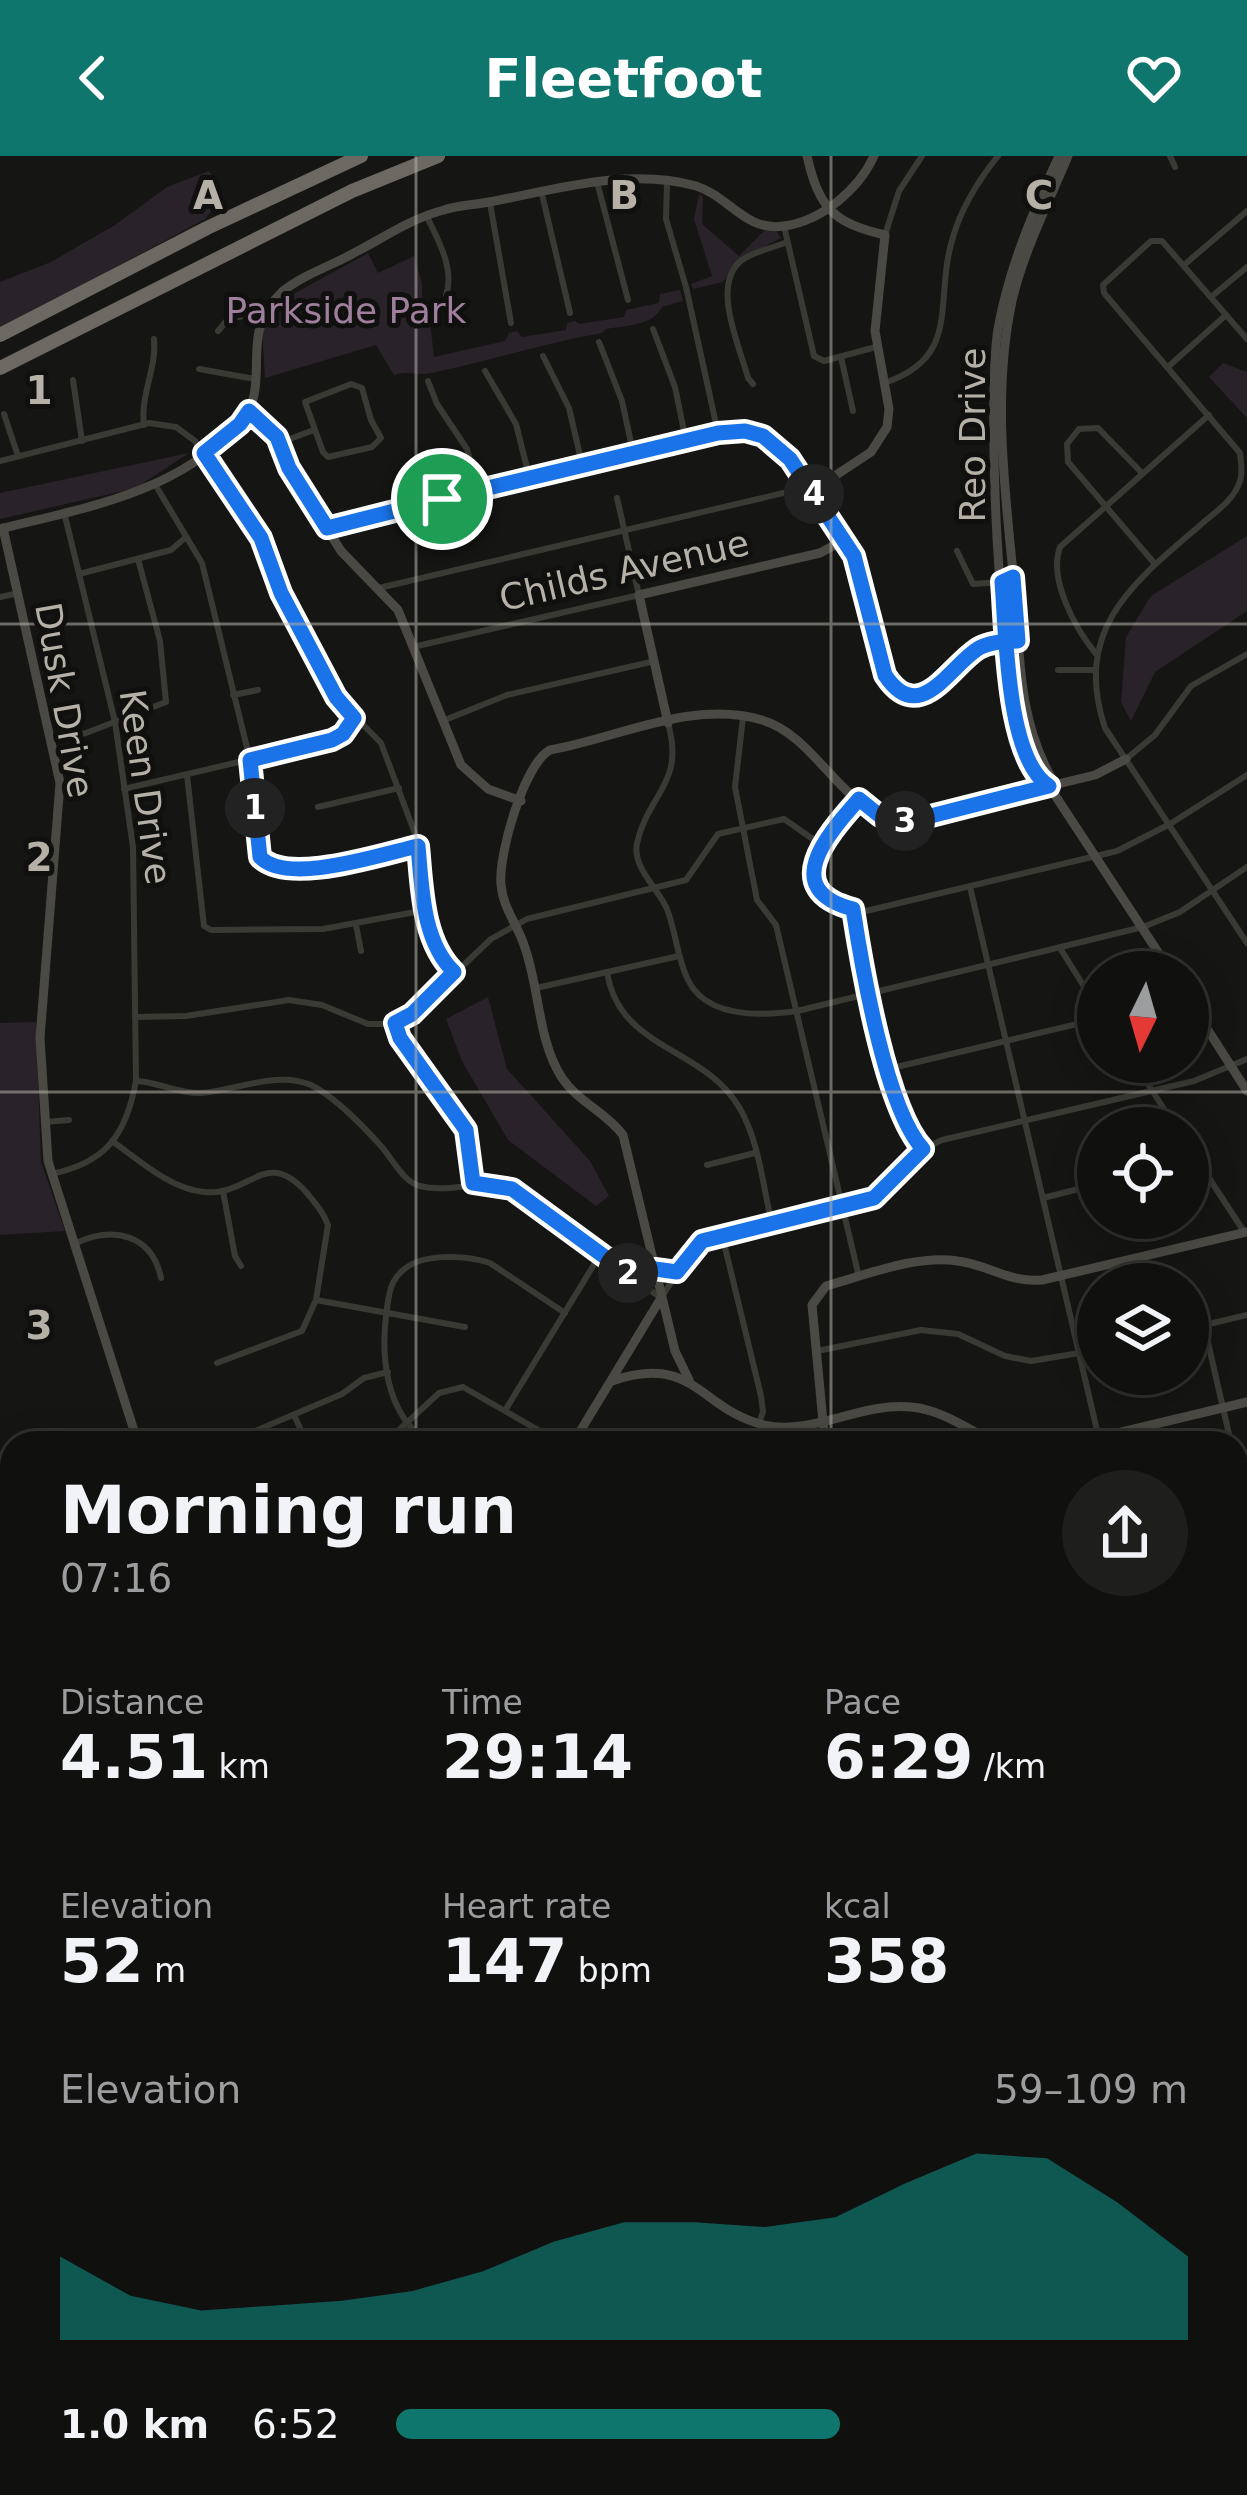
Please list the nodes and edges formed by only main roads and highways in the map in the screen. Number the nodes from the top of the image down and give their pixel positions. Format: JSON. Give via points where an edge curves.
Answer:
{"nodes":[{"id":1,"x":361,"y":156,"type":"edge"},
{"id":2,"x":438,"y":156,"type":"edge"},
{"id":3,"x":0,"y":335,"type":"edge"},
{"id":4,"x":0,"y":368,"type":"edge"}],
"edges":[{"from":1,"to":3,"type":"highway"},
{"from":2,"to":4,"type":"highway"}]}
